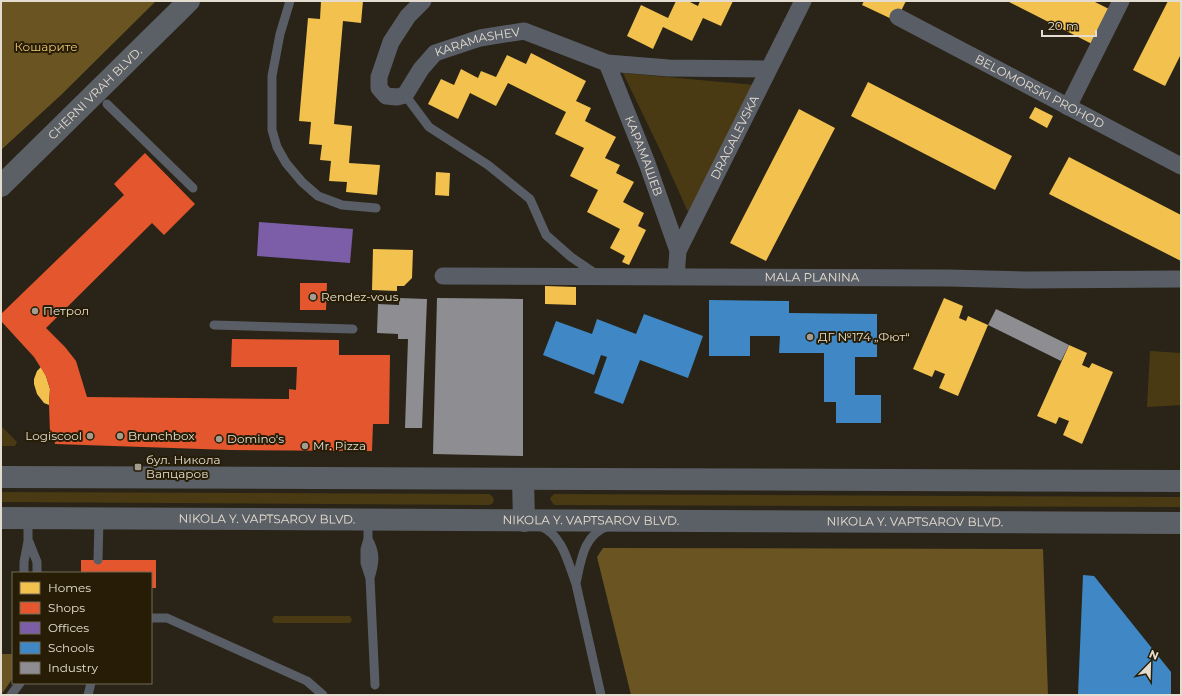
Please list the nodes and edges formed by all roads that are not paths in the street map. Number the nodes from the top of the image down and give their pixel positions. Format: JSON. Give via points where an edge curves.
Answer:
{"nodes":[{"id":1,"x":189,"y":1,"type":"edge"},
{"id":2,"x":290,"y":1,"type":"edge"},
{"id":3,"x":423,"y":1,"type":"edge"},
{"id":4,"x":803,"y":1,"type":"edge"},
{"id":5,"x":1121,"y":1,"type":"edge"},
{"id":6,"x":898,"y":17,"type":"dead end"},
{"id":7,"x":607,"y":63,"type":"junction"},
{"id":8,"x":768,"y":69,"type":"junction"},
{"id":9,"x":405,"y":95,"type":"junction"},
{"id":10,"x":106,"y":104,"type":"dead end"},
{"id":11,"x":1068,"y":107,"type":"junction"},
{"id":12,"x":1181,"y":166,"type":"edge"},
{"id":13,"x":1,"y":186,"type":"edge"},
{"id":14,"x":193,"y":188,"type":"dead end"},
{"id":15,"x":376,"y":208,"type":"dead end"},
{"id":16,"x":678,"y":251,"type":"junction"},
{"id":17,"x":443,"y":276,"type":"dead end"},
{"id":18,"x":599,"y":276,"type":"junction"},
{"id":19,"x":676,"y":276,"type":"junction"},
{"id":20,"x":1181,"y":279,"type":"edge"},
{"id":21,"x":214,"y":325,"type":"dead end"},
{"id":22,"x":353,"y":329,"type":"dead end"},
{"id":23,"x":524,"y":479,"type":"junction"},
{"id":24,"x":1181,"y":481,"type":"edge"},
{"id":25,"x":3,"y":482,"type":"edge"},
{"id":26,"x":1,"y":518,"type":"edge"},
{"id":27,"x":28,"y":518,"type":"junction"},
{"id":28,"x":99,"y":519,"type":"junction"},
{"id":29,"x":524,"y":521,"type":"junction"},
{"id":30,"x":624,"y":521,"type":"junction"},
{"id":31,"x":1181,"y":523,"type":"edge"},
{"id":32,"x":368,"y":529,"type":"junction"},
{"id":33,"x":28,"y":541,"type":"junction"},
{"id":34,"x":98,"y":560,"type":"dead end"},
{"id":35,"x":24,"y":572,"type":"edge"},
{"id":36,"x":37,"y":572,"type":"edge"},
{"id":37,"x":576,"y":584,"type":"junction"},
{"id":38,"x":152,"y":618,"type":"edge"},
{"id":39,"x":19,"y":684,"type":"edge"},
{"id":40,"x":91,"y":684,"type":"edge"},
{"id":41,"x":375,"y":685,"type":"dead end"},
{"id":42,"x":11,"y":695,"type":"edge"},
{"id":43,"x":88,"y":695,"type":"edge"},
{"id":44,"x":323,"y":695,"type":"edge"},
{"id":45,"x":601,"y":695,"type":"edge"}],
"edges":[{"from":1,"to":13,"type":"main road","name":"CHERNI VRAH BLVD."},
{"from":2,"to":15,"type":"lane","via":[[280,34],[272,76],[272,130],[277,147],[286,163],[318,196],[342,205]]},
{"from":3,"to":9,"type":"street","via":[[408,16],[391,42],[379,76],[380,88],[386,96]]},
{"from":4,"to":8,"type":"street","name":"DRAGALEVSKA"},
{"from":5,"to":11,"type":"street"},
{"from":6,"to":11,"type":"street","name":"BELOMORSKI PROHOD"},
{"from":7,"to":8,"type":"street","name":"KARAMASHEV","via":[[669,68]]},
{"from":7,"to":9,"type":"street","name":"KARAMASHEV","via":[[524,31],[480,38],[435,53],[421,69]]},
{"from":7,"to":16,"type":"street","name":"КАРАМАШЕВ","via":[[647,163]]},
{"from":8,"to":16,"type":"street","name":"DRAGALEVSKA"},
{"from":9,"to":18,"type":"lane","via":[[428,127],[488,165],[530,199],[546,235],[571,257]]},
{"from":10,"to":14,"type":"lane"},
{"from":11,"to":12,"type":"street","name":"BELOMORSKI PROHOD"},
{"from":16,"to":19,"type":"street","name":"DRAGALEVSKA"},
{"from":17,"to":18,"type":"street","name":"MALA PLANINA"},
{"from":18,"to":19,"type":"street","name":"MALA PLANINA"},
{"from":19,"to":20,"type":"street","name":"MALA PLANINA"},
{"from":21,"to":22,"type":"lane"},
{"from":23,"to":24,"type":"main road"},
{"from":23,"to":25,"type":"main road","via":[[48,477]]},
{"from":23,"to":29,"type":"main road"},
{"from":26,"to":27,"type":"main road","name":"NIKOLA Y. VAPTSAROV BLVD."},
{"from":27,"to":28,"type":"main road","name":"NIKOLA Y. VAPTSAROV BLVD."},
{"from":27,"to":33,"type":"lane"},
{"from":28,"to":32,"type":"main road","name":"NIKOLA Y. VAPTSAROV BLVD."},
{"from":28,"to":34,"type":"lane"},
{"from":29,"to":30,"type":"main road","name":"NIKOLA Y. VAPTSAROV BLVD."},
{"from":29,"to":32,"type":"main road","name":"NIKOLA Y. VAPTSAROV BLVD."},
{"from":29,"to":37,"type":"lane","via":[[547,529],[561,544]]},
{"from":30,"to":31,"type":"main road","name":"NIKOLA Y. VAPTSAROV BLVD."},
{"from":30,"to":37,"type":"lane","via":[[600,529],[586,543]]},
{"from":32,"to":41,"type":"lane","via":[[374,550],[374,566],[370,578]]},
{"from":33,"to":35,"type":"lane"},
{"from":33,"to":36,"type":"lane","via":[[37,562]]},
{"from":37,"to":45,"type":"lane"},
{"from":38,"to":44,"type":"lane","via":[[167,618],[307,681]]},
{"from":39,"to":42,"type":"lane"},
{"from":40,"to":43,"type":"lane"}]}
